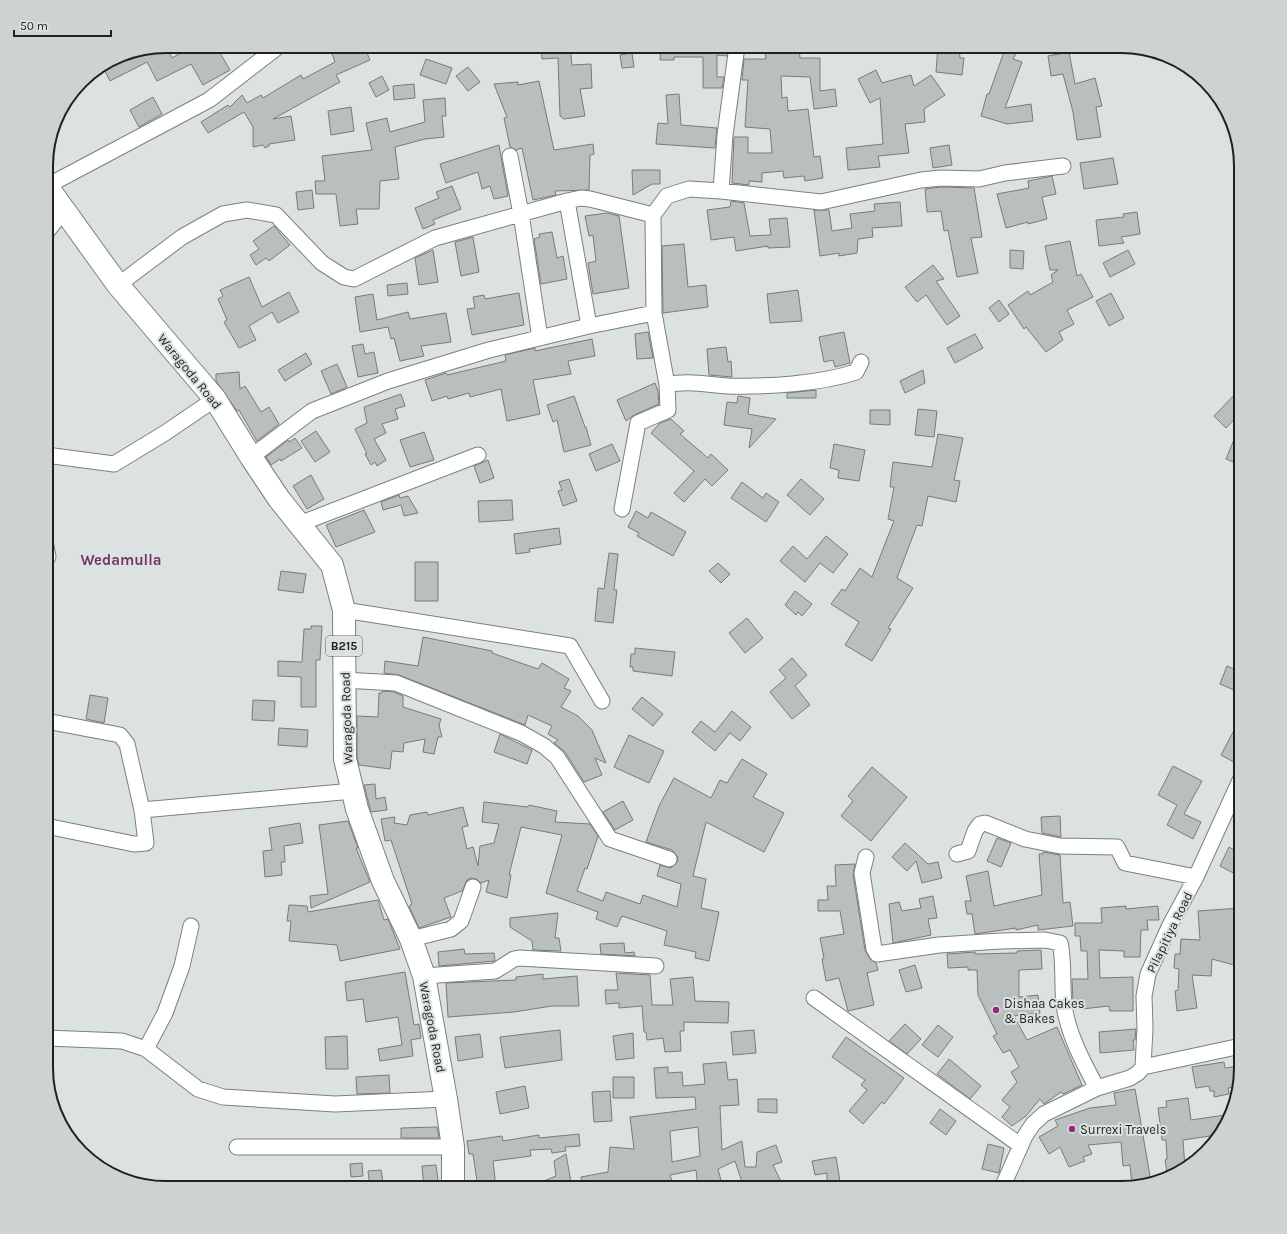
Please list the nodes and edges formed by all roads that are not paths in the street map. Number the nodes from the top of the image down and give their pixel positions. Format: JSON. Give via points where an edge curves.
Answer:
{"nodes":[{"id":1,"x":270,"y":53,"type":"edge"},
{"id":2,"x":735,"y":53,"type":"edge"},
{"id":3,"x":510,"y":156,"type":"dead end"},
{"id":4,"x":1062,"y":166,"type":"dead end"},
{"id":5,"x":53,"y":182,"type":"edge"},
{"id":6,"x":721,"y":191,"type":"junction"},
{"id":7,"x":53,"y":194,"type":"edge"},
{"id":8,"x":567,"y":201,"type":"junction"},
{"id":9,"x":64,"y":210,"type":"junction"},
{"id":10,"x":521,"y":214,"type":"junction"},
{"id":11,"x":653,"y":215,"type":"junction"},
{"id":12,"x":53,"y":224,"type":"edge"},
{"id":13,"x":118,"y":285,"type":"junction"},
{"id":14,"x":654,"y":314,"type":"junction"},
{"id":15,"x":589,"y":326,"type":"junction"},
{"id":16,"x":540,"y":338,"type":"junction"},
{"id":17,"x":861,"y":362,"type":"dead end"},
{"id":18,"x":667,"y":385,"type":"junction"},
{"id":19,"x":215,"y":399,"type":"junction"},
{"id":20,"x":478,"y":455,"type":"dead end"},
{"id":21,"x":53,"y":456,"type":"edge"},
{"id":22,"x":251,"y":458,"type":"junction"},
{"id":23,"x":622,"y":509,"type":"dead end"},
{"id":24,"x":299,"y":524,"type":"junction"},
{"id":25,"x":344,"y":610,"type":"junction"},
{"id":26,"x":344,"y":680,"type":"junction"},
{"id":27,"x":602,"y":701,"type":"dead end"},
{"id":28,"x":53,"y":722,"type":"edge"},
{"id":29,"x":353,"y":791,"type":"junction"},
{"id":30,"x":1234,"y":793,"type":"edge"},
{"id":31,"x":142,"y":810,"type":"junction"},
{"id":32,"x":53,"y":827,"type":"edge"},
{"id":33,"x":957,"y":854,"type":"dead end"},
{"id":34,"x":866,"y":856,"type":"dead end"},
{"id":35,"x":669,"y":859,"type":"dead end"},
{"id":36,"x":1196,"y":877,"type":"junction"},
{"id":37,"x":473,"y":887,"type":"dead end"},
{"id":38,"x":191,"y":926,"type":"dead end"},
{"id":39,"x":411,"y":939,"type":"junction"},
{"id":40,"x":656,"y":966,"type":"dead end"},
{"id":41,"x":424,"y":976,"type":"junction"},
{"id":42,"x":814,"y":998,"type":"dead end"},
{"id":43,"x":53,"y":1038,"type":"edge"},
{"id":44,"x":146,"y":1048,"type":"junction"},
{"id":45,"x":1234,"y":1048,"type":"edge"},
{"id":46,"x":1143,"y":1067,"type":"junction"},
{"id":47,"x":1097,"y":1088,"type":"junction"},
{"id":48,"x":446,"y":1099,"type":"junction"},
{"id":49,"x":1020,"y":1145,"type":"junction"},
{"id":50,"x":237,"y":1147,"type":"dead end"},
{"id":51,"x":453,"y":1147,"type":"junction"},
{"id":52,"x":453,"y":1181,"type":"edge"},
{"id":53,"x":1005,"y":1181,"type":"edge"}],
"edges":[{"from":1,"to":5,"type":"street","via":[[209,100]]},
{"from":2,"to":6,"type":"street"},
{"from":3,"to":10,"type":"street"},
{"from":4,"to":6,"type":"street","via":[[1006,172],[979,179],[921,180],[821,202]]},
{"from":6,"to":11,"type":"street","via":[[689,190],[667,196]]},
{"from":7,"to":9,"type":"main road","name":"Waragoda Road","number":"B215"},
{"from":8,"to":10,"type":"street"},
{"from":8,"to":11,"type":"street","via":[[590,199]]},
{"from":8,"to":15,"type":"street"},
{"from":9,"to":12,"type":"street"},
{"from":9,"to":13,"type":"main road","name":"Waragoda Road","number":"B215"},
{"from":10,"to":13,"type":"street","via":[[435,238],[354,279],[344,277],[322,263],[276,215],[247,210],[223,214],[182,237]]},
{"from":10,"to":16,"type":"street"},
{"from":11,"to":14,"type":"street"},
{"from":13,"to":19,"type":"main road","name":"Waragoda Road","number":"B215"},
{"from":14,"to":15,"type":"street"},
{"from":14,"to":18,"type":"street"},
{"from":15,"to":16,"type":"street"},
{"from":16,"to":22,"type":"street","via":[[489,350],[388,381],[312,411]]},
{"from":17,"to":18,"type":"street","via":[[856,372],[836,378],[740,386],[713,386],[689,382]]},
{"from":18,"to":23,"type":"street","via":[[668,410],[638,423]]},
{"from":19,"to":21,"type":"street","via":[[114,464]]},
{"from":19,"to":22,"type":"main road","name":"Waragoda Road","number":"B215"},
{"from":20,"to":24,"type":"street"},
{"from":22,"to":24,"type":"main road","name":"Waragoda Road","number":"B215"},
{"from":24,"to":25,"type":"main road","name":"Waragoda Road","number":"B215","via":[[332,566]]},
{"from":25,"to":26,"type":"main road","name":"Waragoda Road","number":"B215"},
{"from":25,"to":27,"type":"street","via":[[570,646]]},
{"from":26,"to":29,"type":"main road","name":"Waragoda Road","number":"B215","via":[[345,759]]},
{"from":26,"to":35,"type":"street","via":[[396,683],[521,733],[557,757],[610,839]]},
{"from":28,"to":31,"type":"street","via":[[120,735],[127,744]]},
{"from":29,"to":31,"type":"street"},
{"from":29,"to":39,"type":"main road","name":"Waragoda Road","number":"B215","via":[[357,810],[382,881]]},
{"from":30,"to":36,"type":"street","name":"Pilapitiya Road"},
{"from":31,"to":32,"type":"street","via":[[146,843],[134,844]]},
{"from":33,"to":36,"type":"street","via":[[968,851],[975,832],[980,824],[985,823],[1025,839],[1060,846],[1117,846],[1125,863]]},
{"from":34,"to":47,"type":"street","via":[[862,866],[862,877],[877,954],[939,945],[1001,941],[1045,940],[1060,943],[1062,984],[1068,1022]]},
{"from":36,"to":46,"type":"street","name":"Pilapitiya Road","via":[[1170,925],[1148,974],[1144,996]]},
{"from":37,"to":39,"type":"street","via":[[461,922],[451,929]]},
{"from":38,"to":44,"type":"street","via":[[182,966],[165,1013]]},
{"from":39,"to":41,"type":"main road","name":"Waragoda Road","number":"B215"},
{"from":40,"to":41,"type":"street","via":[[519,958],[495,971]]},
{"from":41,"to":48,"type":"main road","name":"Waragoda Road","number":"B215"},
{"from":42,"to":49,"type":"street"},
{"from":43,"to":44,"type":"street","via":[[122,1041]]},
{"from":44,"to":48,"type":"street","via":[[198,1089],[223,1097],[336,1104]]},
{"from":45,"to":46,"type":"street"},
{"from":46,"to":47,"type":"street","via":[[1130,1078]]},
{"from":47,"to":49,"type":"street","via":[[1044,1114],[1033,1124]]},
{"from":48,"to":51,"type":"main road","name":"Waragoda Road","number":"B215"},
{"from":49,"to":53,"type":"street"},
{"from":50,"to":51,"type":"street"},
{"from":51,"to":52,"type":"main road","name":"Waragoda Road","number":"B215"}]}
